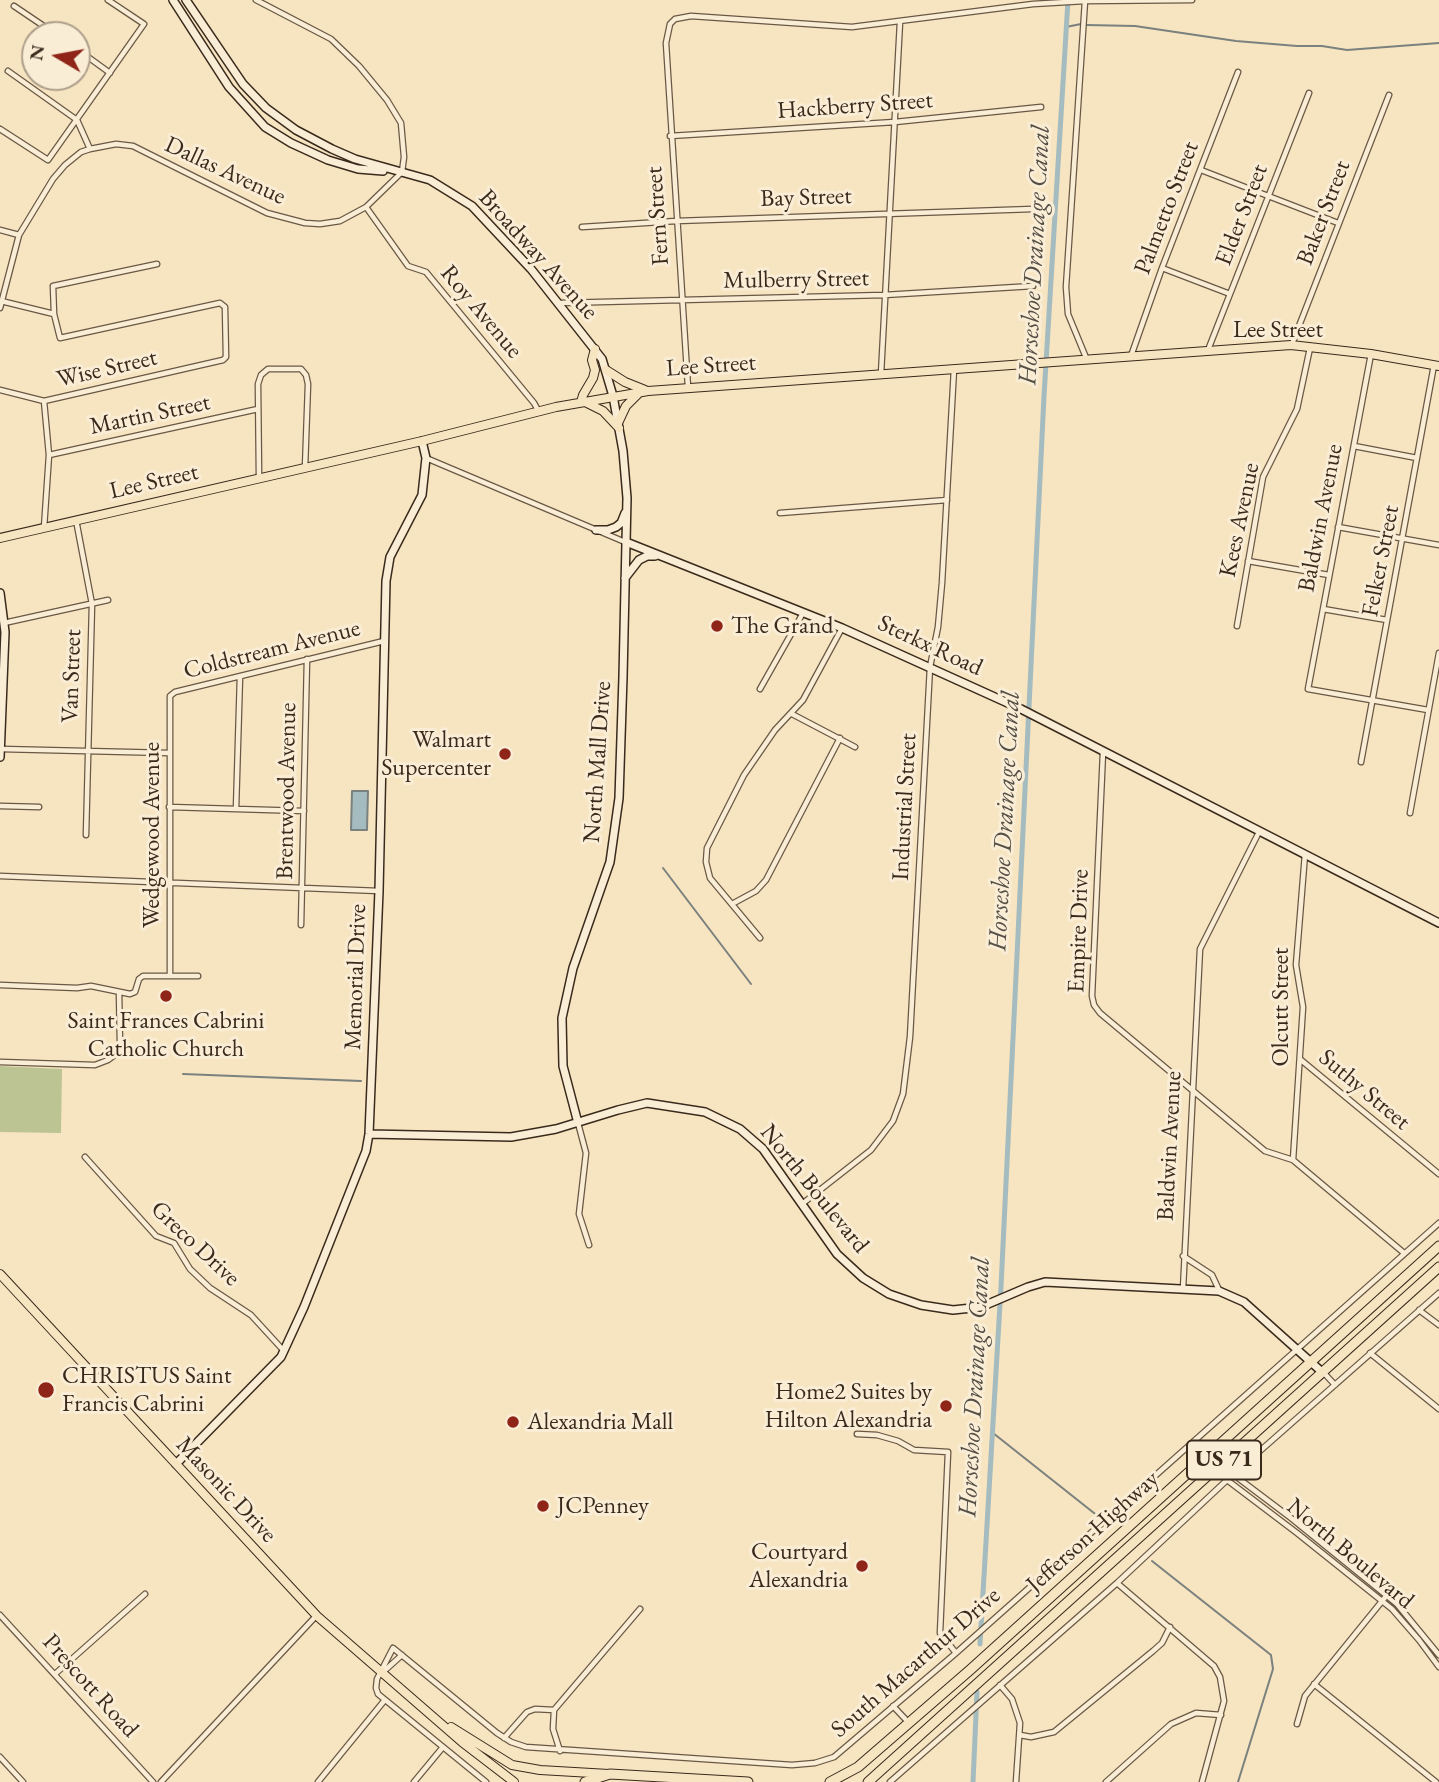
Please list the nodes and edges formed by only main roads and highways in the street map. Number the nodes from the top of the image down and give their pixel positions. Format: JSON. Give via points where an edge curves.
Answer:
{"nodes":[{"id":1,"x":595,"y":349,"type":"road end"},
{"id":2,"x":1437,"y":366,"type":"edge"},
{"id":3,"x":606,"y":370,"type":"road end"},
{"id":4,"x":644,"y":391,"type":"junction"},
{"id":5,"x":583,"y":402,"type":"junction"},
{"id":6,"x":0,"y":538,"type":"edge"},
{"id":7,"x":1439,"y":1246,"type":"edge"},
{"id":8,"x":1439,"y":1266,"type":"edge"},
{"id":9,"x":0,"y":1274,"type":"edge"},
{"id":10,"x":437,"y":1718,"type":"junction"},
{"id":11,"x":909,"y":1723,"type":"junction"},
{"id":12,"x":896,"y":1756,"type":"junction"},
{"id":13,"x":610,"y":1774,"type":"junction"},
{"id":14,"x":514,"y":1782,"type":"edge"},
{"id":15,"x":585,"y":1782,"type":"edge"},
{"id":16,"x":748,"y":1782,"type":"edge"},
{"id":17,"x":830,"y":1782,"type":"edge"},
{"id":18,"x":868,"y":1782,"type":"edge"}],
"edges":[{"from":1,"to":5,"type":"main road","via":[[593,378]]},
{"from":2,"to":4,"type":"main road","name":"Lee Street","via":[[1291,345]]},
{"from":3,"to":4,"type":"main road"},
{"from":4,"to":5,"type":"main road","name":"Lee Street"},
{"from":4,"to":5,"type":"main road","via":[[626,406],[618,425]]},
{"from":5,"to":6,"type":"main road","name":"Lee Street"},
{"from":7,"to":11,"type":"highway","name":"Jefferson Highway","number":"US 71"},
{"from":8,"to":12,"type":"highway","name":"Jefferson Highway","number":"US 71"},
{"from":9,"to":10,"type":"main road","name":"Masonic Drive","via":[[317,1616]]},
{"from":10,"to":13,"type":"main road","name":"Masonic Drive","via":[[512,1765]]},
{"from":10,"to":14,"type":"main road","name":"Masonic Drive"},
{"from":11,"to":12,"type":"highway","via":[[910,1733]]},
{"from":11,"to":17,"type":"highway","name":"Jefferson Highway","number":"US 71","via":[[858,1767]]},
{"from":12,"to":18,"type":"highway","name":"Jefferson Highway","number":"US 71"},
{"from":13,"to":15,"type":"highway"},
{"from":13,"to":16,"type":"highway"}]}
